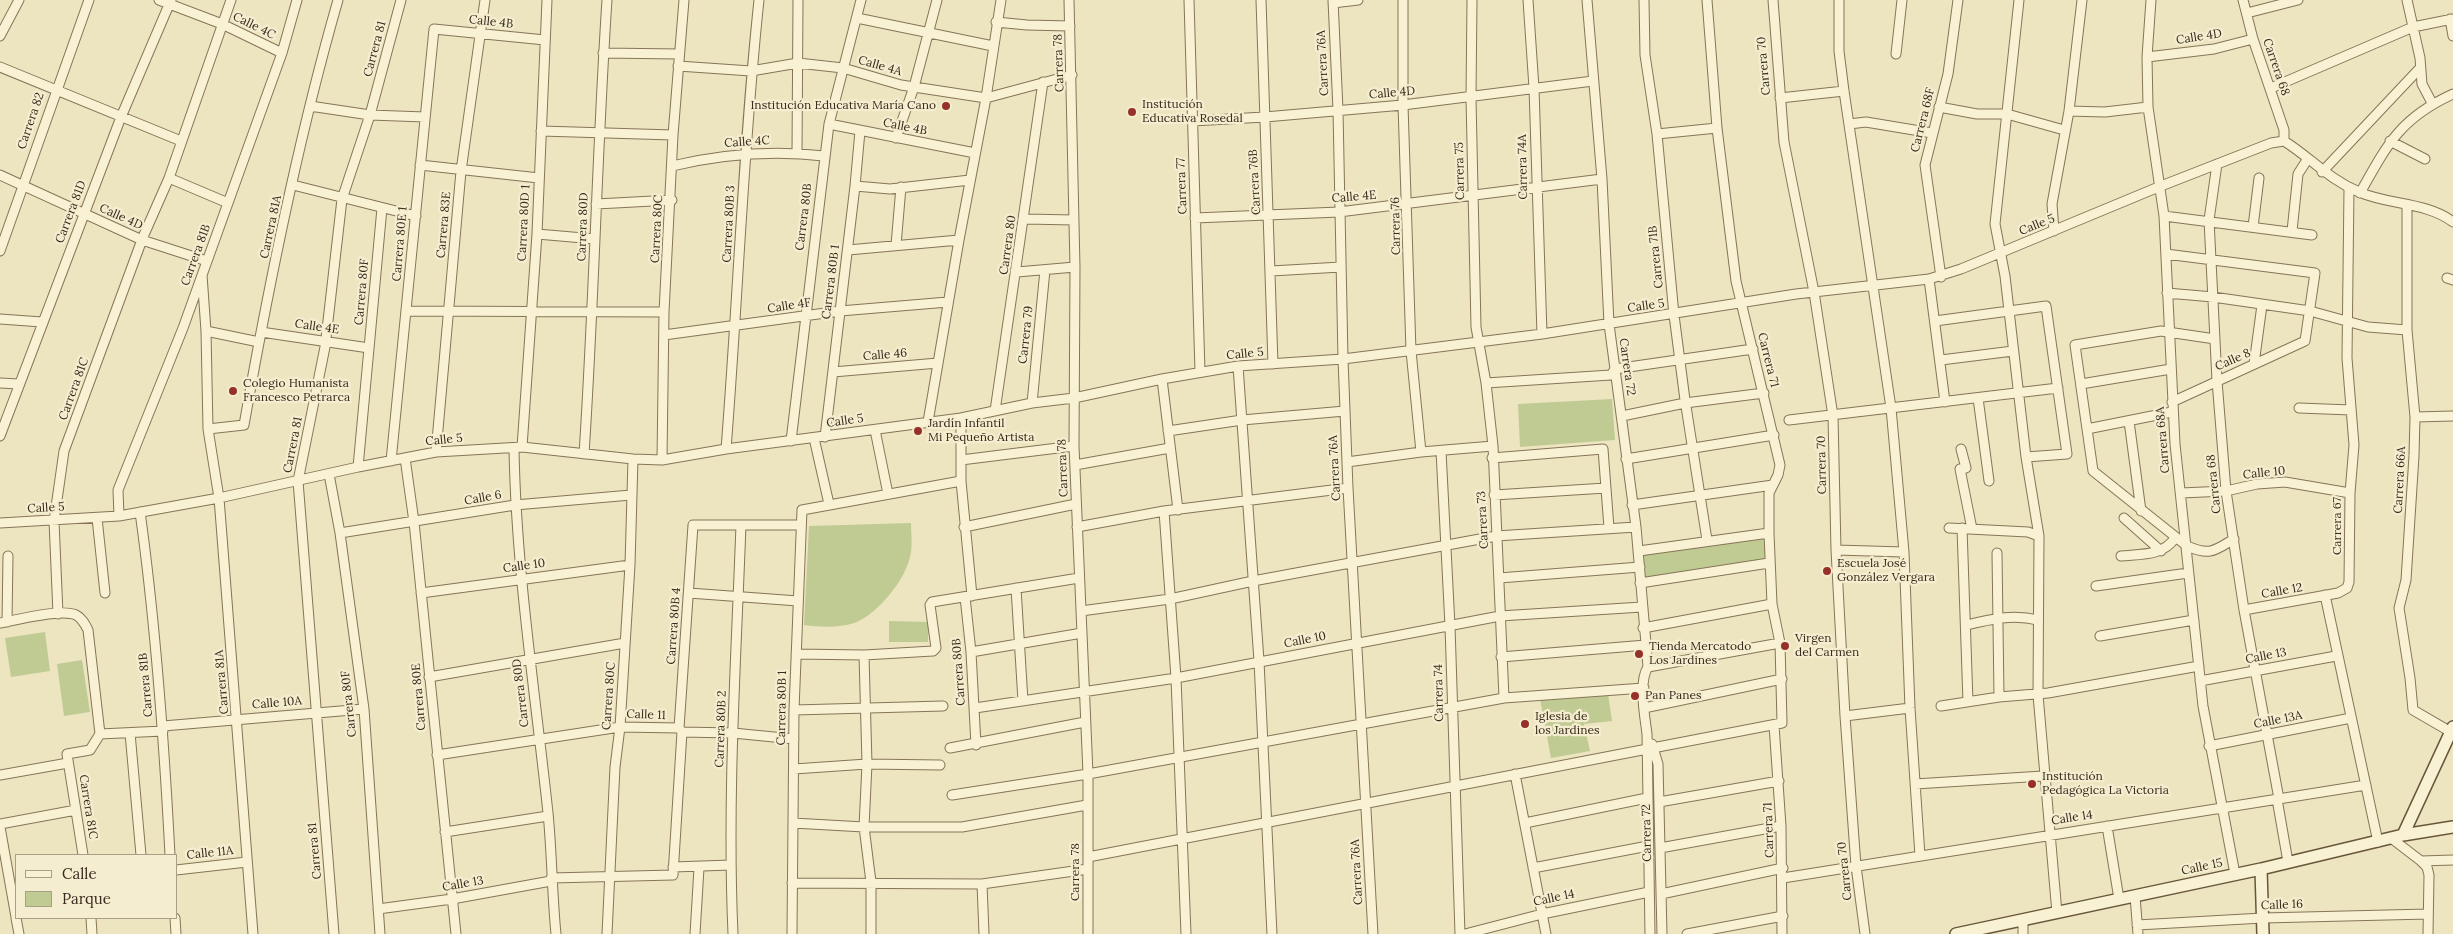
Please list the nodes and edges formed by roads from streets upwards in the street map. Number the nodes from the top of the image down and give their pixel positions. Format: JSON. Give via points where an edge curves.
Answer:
{"nodes":[{"id":1,"x":19,"y":0,"type":"edge"},
{"id":2,"x":89,"y":0,"type":"edge"},
{"id":3,"x":159,"y":0,"type":"edge"},
{"id":4,"x":231,"y":0,"type":"edge"},
{"id":5,"x":298,"y":0,"type":"edge"},
{"id":6,"x":338,"y":0,"type":"edge"},
{"id":7,"x":401,"y":0,"type":"edge"},
{"id":8,"x":486,"y":0,"type":"edge"},
{"id":9,"x":547,"y":0,"type":"edge"},
{"id":10,"x":607,"y":0,"type":"edge"},
{"id":11,"x":684,"y":0,"type":"edge"},
{"id":12,"x":759,"y":0,"type":"edge"},
{"id":13,"x":798,"y":0,"type":"edge"},
{"id":14,"x":861,"y":0,"type":"edge"},
{"id":15,"x":937,"y":0,"type":"edge"},
{"id":16,"x":1001,"y":0,"type":"edge"},
{"id":17,"x":1069,"y":0,"type":"edge"},
{"id":18,"x":1190,"y":0,"type":"edge"},
{"id":19,"x":1261,"y":0,"type":"edge"},
{"id":20,"x":1358,"y":0,"type":"edge"},
{"id":21,"x":1403,"y":0,"type":"edge"},
{"id":22,"x":1472,"y":0,"type":"edge"},
{"id":23,"x":1528,"y":0,"type":"edge"},
{"id":24,"x":1588,"y":0,"type":"edge"},
{"id":25,"x":1644,"y":0,"type":"edge"},
{"id":26,"x":1707,"y":0,"type":"edge"},
{"id":27,"x":1773,"y":0,"type":"edge"},
{"id":28,"x":1839,"y":0,"type":"edge"},
{"id":29,"x":1902,"y":0,"type":"edge"},
{"id":30,"x":1958,"y":0,"type":"edge"},
{"id":31,"x":2019,"y":0,"type":"edge"},
{"id":32,"x":2082,"y":0,"type":"edge"},
{"id":33,"x":2151,"y":0,"type":"edge"},
{"id":34,"x":2243,"y":0,"type":"edge"},
{"id":35,"x":2298,"y":0,"type":"edge"},
{"id":36,"x":2407,"y":0,"type":"edge"},
{"id":37,"x":1333,"y":1,"type":"edge"},
{"id":38,"x":170,"y":2,"type":"edge"},
{"id":39,"x":2247,"y":13,"type":"junction"},
{"id":40,"x":857,"y":18,"type":"junction"},
{"id":41,"x":2452,"y":19,"type":"edge"},
{"id":42,"x":996,"y":22,"type":"junction"},
{"id":43,"x":222,"y":24,"type":"junction"},
{"id":44,"x":1070,"y":26,"type":"junction"},
{"id":45,"x":2413,"y":28,"type":"junction"},
{"id":46,"x":434,"y":29,"type":"joint"},
{"id":47,"x":480,"y":33,"type":"junction"},
{"id":48,"x":929,"y":34,"type":"junction"},
{"id":49,"x":0,"y":36,"type":"edge"},
{"id":50,"x":2453,"y":36,"type":"edge"},
{"id":51,"x":2253,"y":39,"type":"junction"},
{"id":52,"x":545,"y":40,"type":"junction"},
{"id":53,"x":992,"y":46,"type":"junction"},
{"id":54,"x":282,"y":53,"type":"junction"},
{"id":55,"x":603,"y":53,"type":"junction"},
{"id":56,"x":679,"y":54,"type":"junction"},
{"id":57,"x":1896,"y":54,"type":"dead end"},
{"id":58,"x":2147,"y":57,"type":"junction"},
{"id":59,"x":798,"y":63,"type":"junction"},
{"id":60,"x":678,"y":66,"type":"junction"},
{"id":61,"x":0,"y":67,"type":"edge"},
{"id":62,"x":843,"y":68,"type":"junction"},
{"id":63,"x":2420,"y":68,"type":"junction"},
{"id":64,"x":751,"y":71,"type":"junction"},
{"id":65,"x":1072,"y":74,"type":"junction"},
{"id":66,"x":1593,"y":81,"type":"junction"},
{"id":67,"x":1043,"y":82,"type":"junction"},
{"id":68,"x":914,"y":87,"type":"junction"},
{"id":69,"x":1534,"y":88,"type":"junction"},
{"id":70,"x":2271,"y":88,"type":"junction"},
{"id":71,"x":56,"y":90,"type":"junction"},
{"id":72,"x":1844,"y":91,"type":"junction"},
{"id":73,"x":2453,"y":94,"type":"edge"},
{"id":74,"x":986,"y":98,"type":"junction"},
{"id":75,"x":1471,"y":98,"type":"junction"},
{"id":76,"x":1780,"y":98,"type":"junction"},
{"id":77,"x":2432,"y":103,"type":"junction"},
{"id":78,"x":1403,"y":105,"type":"junction"},
{"id":79,"x":310,"y":106,"type":"junction"},
{"id":80,"x":1939,"y":107,"type":"junction"},
{"id":81,"x":2148,"y":107,"type":"junction"},
{"id":82,"x":1338,"y":110,"type":"junction"},
{"id":83,"x":2069,"y":111,"type":"junction"},
{"id":84,"x":2007,"y":114,"type":"junction"},
{"id":85,"x":370,"y":115,"type":"junction"},
{"id":86,"x":121,"y":117,"type":"junction"},
{"id":87,"x":425,"y":117,"type":"junction"},
{"id":88,"x":1264,"y":118,"type":"junction"},
{"id":89,"x":1192,"y":120,"type":"junction"},
{"id":90,"x":829,"y":124,"type":"junction"},
{"id":91,"x":1849,"y":124,"type":"junction"},
{"id":92,"x":1717,"y":128,"type":"junction"},
{"id":93,"x":2064,"y":130,"type":"junction"},
{"id":94,"x":541,"y":131,"type":"junction"},
{"id":95,"x":860,"y":131,"type":"junction"},
{"id":96,"x":599,"y":132,"type":"junction"},
{"id":97,"x":1932,"y":133,"type":"junction"},
{"id":98,"x":1657,"y":134,"type":"junction"},
{"id":99,"x":674,"y":135,"type":"junction"},
{"id":100,"x":896,"y":138,"type":"junction"},
{"id":101,"x":2390,"y":140,"type":"junction"},
{"id":102,"x":182,"y":141,"type":"junction"},
{"id":103,"x":2284,"y":141,"type":"junction"},
{"id":104,"x":798,"y":153,"type":"junction"},
{"id":105,"x":975,"y":153,"type":"junction"},
{"id":106,"x":745,"y":154,"type":"junction"},
{"id":107,"x":824,"y":156,"type":"junction"},
{"id":108,"x":2425,"y":159,"type":"dead end"},
{"id":109,"x":2307,"y":160,"type":"junction"},
{"id":110,"x":2217,"y":164,"type":"junction"},
{"id":111,"x":420,"y":165,"type":"junction"},
{"id":112,"x":672,"y":166,"type":"junction"},
{"id":113,"x":461,"y":170,"type":"junction"},
{"id":114,"x":2322,"y":172,"type":"junction"},
{"id":115,"x":0,"y":175,"type":"edge"},
{"id":116,"x":169,"y":178,"type":"junction"},
{"id":117,"x":539,"y":178,"type":"junction"},
{"id":118,"x":2259,"y":178,"type":"dead end"},
{"id":119,"x":1602,"y":179,"type":"junction"},
{"id":120,"x":970,"y":180,"type":"junction"},
{"id":121,"x":22,"y":185,"type":"junction"},
{"id":122,"x":292,"y":185,"type":"junction"},
{"id":123,"x":855,"y":186,"type":"junction"},
{"id":124,"x":2161,"y":186,"type":"junction"},
{"id":125,"x":901,"y":187,"type":"junction"},
{"id":126,"x":2349,"y":188,"type":"junction"},
{"id":127,"x":1536,"y":189,"type":"junction"},
{"id":128,"x":2360,"y":193,"type":"junction"},
{"id":129,"x":1473,"y":194,"type":"junction"},
{"id":130,"x":342,"y":199,"type":"junction"},
{"id":131,"x":672,"y":200,"type":"junction"},
{"id":132,"x":228,"y":203,"type":"junction"},
{"id":133,"x":596,"y":204,"type":"junction"},
{"id":134,"x":1408,"y":205,"type":"junction"},
{"id":135,"x":2407,"y":206,"type":"junction"},
{"id":136,"x":382,"y":208,"type":"junction"},
{"id":137,"x":1339,"y":212,"type":"junction"},
{"id":138,"x":84,"y":214,"type":"junction"},
{"id":139,"x":1269,"y":215,"type":"junction"},
{"id":140,"x":416,"y":216,"type":"junction"},
{"id":141,"x":2164,"y":216,"type":"junction"},
{"id":142,"x":1195,"y":218,"type":"junction"},
{"id":143,"x":1025,"y":219,"type":"junction"},
{"id":144,"x":1074,"y":220,"type":"junction"},
{"id":145,"x":2209,"y":220,"type":"junction"},
{"id":146,"x":2453,"y":222,"type":"edge"},
{"id":147,"x":2253,"y":227,"type":"junction"},
{"id":148,"x":2054,"y":231,"type":"junction"},
{"id":149,"x":2292,"y":232,"type":"junction"},
{"id":150,"x":537,"y":234,"type":"junction"},
{"id":151,"x":2312,"y":235,"type":"dead end"},
{"id":152,"x":595,"y":238,"type":"junction"},
{"id":153,"x":142,"y":240,"type":"junction"},
{"id":154,"x":958,"y":240,"type":"junction"},
{"id":155,"x":896,"y":245,"type":"junction"},
{"id":156,"x":848,"y":250,"type":"junction"},
{"id":157,"x":0,"y":251,"type":"edge"},
{"id":158,"x":2000,"y":253,"type":"junction"},
{"id":159,"x":2166,"y":254,"type":"junction"},
{"id":160,"x":2211,"y":259,"type":"junction"},
{"id":161,"x":207,"y":261,"type":"junction"},
{"id":162,"x":1075,"y":267,"type":"junction"},
{"id":163,"x":1341,"y":267,"type":"junction"},
{"id":164,"x":1045,"y":270,"type":"junction"},
{"id":165,"x":1270,"y":271,"type":"junction"},
{"id":166,"x":1017,"y":272,"type":"junction"},
{"id":167,"x":202,"y":275,"type":"junction"},
{"id":168,"x":1941,"y":277,"type":"junction"},
{"id":169,"x":1929,"y":280,"type":"junction"},
{"id":170,"x":1874,"y":286,"type":"junction"},
{"id":171,"x":1814,"y":292,"type":"junction"},
{"id":172,"x":2167,"y":293,"type":"junction"},
{"id":173,"x":2214,"y":297,"type":"junction"},
{"id":174,"x":948,"y":302,"type":"junction"},
{"id":175,"x":1741,"y":304,"type":"junction"},
{"id":176,"x":2262,"y":306,"type":"junction"},
{"id":177,"x":406,"y":311,"type":"junction"},
{"id":178,"x":449,"y":311,"type":"junction"},
{"id":179,"x":840,"y":311,"type":"junction"},
{"id":180,"x":531,"y":312,"type":"junction"},
{"id":181,"x":593,"y":312,"type":"junction"},
{"id":182,"x":664,"y":312,"type":"junction"},
{"id":183,"x":2008,"y":312,"type":"junction"},
{"id":184,"x":2310,"y":312,"type":"junction"},
{"id":185,"x":1674,"y":315,"type":"junction"},
{"id":186,"x":805,"y":316,"type":"junction"},
{"id":187,"x":0,"y":319,"type":"edge"},
{"id":188,"x":1935,"y":321,"type":"junction"},
{"id":189,"x":42,"y":322,"type":"junction"},
{"id":190,"x":2347,"y":323,"type":"junction"},
{"id":191,"x":1609,"y":324,"type":"junction"},
{"id":192,"x":736,"y":327,"type":"junction"},
{"id":193,"x":2407,"y":330,"type":"junction"},
{"id":194,"x":206,"y":331,"type":"junction"},
{"id":195,"x":261,"y":332,"type":"junction"},
{"id":196,"x":2168,"y":332,"type":"junction"},
{"id":197,"x":1542,"y":334,"type":"junction"},
{"id":198,"x":664,"y":335,"type":"junction"},
{"id":199,"x":2215,"y":339,"type":"junction"},
{"id":200,"x":326,"y":340,"type":"junction"},
{"id":201,"x":1478,"y":341,"type":"junction"},
{"id":202,"x":258,"y":342,"type":"junction"},
{"id":203,"x":369,"y":348,"type":"junction"},
{"id":204,"x":1411,"y":350,"type":"junction"},
{"id":205,"x":1753,"y":350,"type":"junction"},
{"id":206,"x":2013,"y":351,"type":"junction"},
{"id":207,"x":1343,"y":359,"type":"junction"},
{"id":208,"x":1680,"y":359,"type":"junction"},
{"id":209,"x":1940,"y":360,"type":"junction"},
{"id":210,"x":938,"y":363,"type":"junction"},
{"id":211,"x":1273,"y":364,"type":"junction"},
{"id":212,"x":2254,"y":364,"type":"junction"},
{"id":213,"x":1238,"y":366,"type":"junction"},
{"id":214,"x":1615,"y":369,"type":"junction"},
{"id":215,"x":2171,"y":369,"type":"junction"},
{"id":216,"x":833,"y":372,"type":"junction"},
{"id":217,"x":1200,"y":372,"type":"junction"},
{"id":218,"x":1162,"y":379,"type":"junction"},
{"id":219,"x":2217,"y":381,"type":"junction"},
{"id":220,"x":1486,"y":382,"type":"junction"},
{"id":221,"x":0,"y":383,"type":"edge"},
{"id":222,"x":20,"y":384,"type":"junction"},
{"id":223,"x":2081,"y":384,"type":"junction"},
{"id":224,"x":2058,"y":388,"type":"junction"},
{"id":225,"x":2019,"y":392,"type":"junction"},
{"id":226,"x":1764,"y":393,"type":"junction"},
{"id":227,"x":1074,"y":398,"type":"junction"},
{"id":228,"x":1978,"y":398,"type":"junction"},
{"id":229,"x":1945,"y":402,"type":"junction"},
{"id":230,"x":2172,"y":402,"type":"junction"},
{"id":231,"x":1032,"y":403,"type":"junction"},
{"id":232,"x":1685,"y":403,"type":"junction"},
{"id":233,"x":1891,"y":408,"type":"junction"},
{"id":234,"x":2299,"y":408,"type":"dead end"},
{"id":235,"x":1345,"y":410,"type":"junction"},
{"id":236,"x":2351,"y":410,"type":"junction"},
{"id":237,"x":996,"y":411,"type":"junction"},
{"id":238,"x":2172,"y":412,"type":"junction"},
{"id":239,"x":1622,"y":416,"type":"junction"},
{"id":240,"x":1834,"y":416,"type":"junction"},
{"id":241,"x":2453,"y":416,"type":"edge"},
{"id":242,"x":2415,"y":417,"type":"junction"},
{"id":243,"x":961,"y":418,"type":"junction"},
{"id":244,"x":1242,"y":420,"type":"junction"},
{"id":245,"x":1789,"y":420,"type":"dead end"},
{"id":246,"x":928,"y":422,"type":"junction"},
{"id":247,"x":2129,"y":422,"type":"junction"},
{"id":248,"x":208,"y":429,"type":"junction"},
{"id":249,"x":2087,"y":429,"type":"junction"},
{"id":250,"x":875,"y":430,"type":"junction"},
{"id":251,"x":1168,"y":431,"type":"junction"},
{"id":252,"x":1774,"y":435,"type":"junction"},
{"id":253,"x":0,"y":436,"type":"edge"},
{"id":254,"x":825,"y":437,"type":"junction"},
{"id":255,"x":814,"y":438,"type":"junction"},
{"id":256,"x":791,"y":441,"type":"junction"},
{"id":257,"x":1074,"y":446,"type":"junction"},
{"id":258,"x":1493,"y":446,"type":"junction"},
{"id":259,"x":518,"y":447,"type":"junction"},
{"id":260,"x":1170,"y":448,"type":"junction"},
{"id":261,"x":1692,"y":448,"type":"junction"},
{"id":262,"x":726,"y":449,"type":"junction"},
{"id":263,"x":1961,"y":449,"type":"dead end"},
{"id":264,"x":1441,"y":451,"type":"junction"},
{"id":265,"x":436,"y":452,"type":"junction"},
{"id":266,"x":1421,"y":452,"type":"junction"},
{"id":267,"x":584,"y":454,"type":"junction"},
{"id":268,"x":2026,"y":457,"type":"junction"},
{"id":269,"x":404,"y":458,"type":"junction"},
{"id":270,"x":1492,"y":458,"type":"junction"},
{"id":271,"x":633,"y":459,"type":"junction"},
{"id":272,"x":1626,"y":459,"type":"junction"},
{"id":273,"x":662,"y":460,"type":"junction"},
{"id":274,"x":961,"y":460,"type":"junction"},
{"id":275,"x":391,"y":461,"type":"junction"},
{"id":276,"x":1347,"y":462,"type":"junction"},
{"id":277,"x":1075,"y":465,"type":"junction"},
{"id":278,"x":358,"y":467,"type":"junction"},
{"id":279,"x":329,"y":474,"type":"junction"},
{"id":280,"x":298,"y":480,"type":"junction"},
{"id":281,"x":1989,"y":481,"type":"dead end"},
{"id":282,"x":961,"y":482,"type":"junction"},
{"id":283,"x":1773,"y":485,"type":"junction"},
{"id":284,"x":1348,"y":488,"type":"junction"},
{"id":285,"x":1606,"y":488,"type":"junction"},
{"id":286,"x":2226,"y":491,"type":"junction"},
{"id":287,"x":2350,"y":493,"type":"junction"},
{"id":288,"x":888,"y":494,"type":"junction"},
{"id":289,"x":1699,"y":494,"type":"junction"},
{"id":290,"x":2181,"y":494,"type":"junction"},
{"id":291,"x":632,"y":495,"type":"junction"},
{"id":292,"x":1494,"y":495,"type":"junction"},
{"id":293,"x":219,"y":498,"type":"junction"},
{"id":294,"x":1248,"y":501,"type":"junction"},
{"id":295,"x":829,"y":504,"type":"junction"},
{"id":296,"x":1076,"y":504,"type":"junction"},
{"id":297,"x":515,"y":505,"type":"junction"},
{"id":298,"x":1632,"y":506,"type":"junction"},
{"id":299,"x":1178,"y":510,"type":"junction"},
{"id":300,"x":1164,"y":511,"type":"junction"},
{"id":301,"x":140,"y":512,"type":"junction"},
{"id":302,"x":2141,"y":512,"type":"junction"},
{"id":303,"x":120,"y":516,"type":"junction"},
{"id":304,"x":97,"y":518,"type":"junction"},
{"id":305,"x":2124,"y":518,"type":"dead end"},
{"id":306,"x":54,"y":521,"type":"junction"},
{"id":307,"x":414,"y":522,"type":"junction"},
{"id":308,"x":0,"y":523,"type":"edge"},
{"id":309,"x":741,"y":525,"type":"junction"},
{"id":310,"x":801,"y":525,"type":"junction"},
{"id":311,"x":964,"y":527,"type":"junction"},
{"id":312,"x":1077,"y":527,"type":"junction"},
{"id":313,"x":1636,"y":527,"type":"junction"},
{"id":314,"x":1609,"y":528,"type":"junction"},
{"id":315,"x":1950,"y":528,"type":"dead end"},
{"id":316,"x":1962,"y":528,"type":"junction"},
{"id":317,"x":1972,"y":529,"type":"junction"},
{"id":318,"x":340,"y":533,"type":"junction"},
{"id":319,"x":1769,"y":533,"type":"junction"},
{"id":320,"x":1496,"y":536,"type":"junction"},
{"id":321,"x":2039,"y":536,"type":"junction"},
{"id":322,"x":2175,"y":538,"type":"junction"},
{"id":323,"x":2234,"y":539,"type":"junction"},
{"id":324,"x":1707,"y":540,"type":"junction"},
{"id":325,"x":1446,"y":546,"type":"junction"},
{"id":326,"x":2187,"y":546,"type":"junction"},
{"id":327,"x":1836,"y":550,"type":"junction"},
{"id":328,"x":1639,"y":551,"type":"junction"},
{"id":329,"x":2161,"y":551,"type":"junction"},
{"id":330,"x":1904,"y":552,"type":"junction"},
{"id":331,"x":1997,"y":553,"type":"dead end"},
{"id":332,"x":8,"y":556,"type":"dead end"},
{"id":333,"x":2121,"y":556,"type":"dead end"},
{"id":334,"x":1769,"y":563,"type":"junction"},
{"id":335,"x":1354,"y":564,"type":"junction"},
{"id":336,"x":630,"y":565,"type":"junction"},
{"id":337,"x":1640,"y":567,"type":"junction"},
{"id":338,"x":2188,"y":573,"type":"junction"},
{"id":339,"x":521,"y":578,"type":"junction"},
{"id":340,"x":1079,"y":578,"type":"junction"},
{"id":341,"x":1499,"y":578,"type":"junction"},
{"id":342,"x":1253,"y":581,"type":"junction"},
{"id":343,"x":1640,"y":583,"type":"junction"},
{"id":344,"x":2096,"y":586,"type":"dead end"},
{"id":345,"x":1016,"y":588,"type":"junction"},
{"id":346,"x":105,"y":593,"type":"dead end"},
{"id":347,"x":421,"y":593,"type":"junction"},
{"id":348,"x":689,"y":593,"type":"junction"},
{"id":349,"x":738,"y":595,"type":"junction"},
{"id":350,"x":2325,"y":595,"type":"junction"},
{"id":351,"x":968,"y":597,"type":"junction"},
{"id":352,"x":1170,"y":599,"type":"junction"},
{"id":353,"x":798,"y":601,"type":"junction"},
{"id":354,"x":1772,"y":604,"type":"junction"},
{"id":355,"x":1642,"y":607,"type":"junction"},
{"id":356,"x":2244,"y":610,"type":"junction"},
{"id":357,"x":1081,"y":611,"type":"junction"},
{"id":358,"x":58,"y":614,"type":"junction"},
{"id":359,"x":1500,"y":616,"type":"junction"},
{"id":360,"x":1997,"y":617,"type":"junction"},
{"id":361,"x":2038,"y":620,"type":"junction"},
{"id":362,"x":2194,"y":620,"type":"junction"},
{"id":363,"x":3,"y":623,"type":"edge"},
{"id":364,"x":1450,"y":626,"type":"junction"},
{"id":365,"x":1967,"y":626,"type":"junction"},
{"id":366,"x":1643,"y":628,"type":"junction"},
{"id":367,"x":1082,"y":633,"type":"junction"},
{"id":368,"x":2100,"y":636,"type":"dead end"},
{"id":369,"x":1020,"y":642,"type":"junction"},
{"id":370,"x":1357,"y":643,"type":"junction"},
{"id":371,"x":1780,"y":643,"type":"junction"},
{"id":372,"x":625,"y":644,"type":"junction"},
{"id":373,"x":1646,"y":645,"type":"junction"},
{"id":374,"x":971,"y":652,"type":"junction"},
{"id":375,"x":796,"y":654,"type":"junction"},
{"id":376,"x":864,"y":654,"type":"junction"},
{"id":377,"x":2336,"y":656,"type":"junction"},
{"id":378,"x":1501,"y":657,"type":"junction"},
{"id":379,"x":529,"y":660,"type":"junction"},
{"id":380,"x":1259,"y":662,"type":"junction"},
{"id":381,"x":2199,"y":666,"type":"junction"},
{"id":382,"x":1648,"y":667,"type":"junction"},
{"id":383,"x":2254,"y":671,"type":"junction"},
{"id":384,"x":429,"y":677,"type":"junction"},
{"id":385,"x":1176,"y":678,"type":"junction"},
{"id":386,"x":1782,"y":679,"type":"junction"},
{"id":387,"x":2200,"y":681,"type":"junction"},
{"id":388,"x":1644,"y":688,"type":"junction"},
{"id":389,"x":1084,"y":692,"type":"junction"},
{"id":390,"x":2038,"y":695,"type":"junction"},
{"id":391,"x":1999,"y":697,"type":"junction"},
{"id":392,"x":1504,"y":698,"type":"junction"},
{"id":393,"x":1023,"y":701,"type":"junction"},
{"id":394,"x":1968,"y":702,"type":"junction"},
{"id":395,"x":944,"y":706,"type":"dead end"},
{"id":396,"x":1942,"y":706,"type":"dead end"},
{"id":397,"x":866,"y":708,"type":"junction"},
{"id":398,"x":974,"y":708,"type":"junction"},
{"id":399,"x":1451,"y":708,"type":"junction"},
{"id":400,"x":1644,"y":708,"type":"junction"},
{"id":401,"x":1910,"y":708,"type":"junction"},
{"id":402,"x":364,"y":709,"type":"junction"},
{"id":403,"x":794,"y":710,"type":"junction"},
{"id":404,"x":316,"y":712,"type":"junction"},
{"id":405,"x":1844,"y":716,"type":"junction"},
{"id":406,"x":2351,"y":718,"type":"junction"},
{"id":407,"x":238,"y":719,"type":"junction"},
{"id":408,"x":1085,"y":722,"type":"junction"},
{"id":409,"x":1778,"y":724,"type":"junction"},
{"id":410,"x":1360,"y":725,"type":"junction"},
{"id":411,"x":620,"y":726,"type":"junction"},
{"id":412,"x":163,"y":728,"type":"junction"},
{"id":413,"x":681,"y":730,"type":"junction"},
{"id":414,"x":2452,"y":730,"type":"edge"},
{"id":415,"x":130,"y":733,"type":"junction"},
{"id":416,"x":733,"y":733,"type":"junction"},
{"id":417,"x":100,"y":734,"type":"junction"},
{"id":418,"x":2266,"y":735,"type":"junction"},
{"id":419,"x":539,"y":738,"type":"junction"},
{"id":420,"x":794,"y":739,"type":"junction"},
{"id":421,"x":1261,"y":742,"type":"junction"},
{"id":422,"x":976,"y":745,"type":"junction"},
{"id":423,"x":2209,"y":746,"type":"junction"},
{"id":424,"x":950,"y":748,"type":"dead end"},
{"id":425,"x":1650,"y":748,"type":"junction"},
{"id":426,"x":437,"y":756,"type":"junction"},
{"id":427,"x":1178,"y":758,"type":"junction"},
{"id":428,"x":68,"y":763,"type":"junction"},
{"id":429,"x":867,"y":764,"type":"junction"},
{"id":430,"x":940,"y":765,"type":"dead end"},
{"id":431,"x":794,"y":769,"type":"junction"},
{"id":432,"x":1088,"y":774,"type":"junction"},
{"id":433,"x":1514,"y":774,"type":"junction"},
{"id":434,"x":0,"y":775,"type":"edge"},
{"id":435,"x":2043,"y":776,"type":"junction"},
{"id":436,"x":1779,"y":781,"type":"junction"},
{"id":437,"x":1915,"y":784,"type":"junction"},
{"id":438,"x":2366,"y":785,"type":"junction"},
{"id":439,"x":1455,"y":788,"type":"junction"},
{"id":440,"x":952,"y":796,"type":"dead end"},
{"id":441,"x":1647,"y":798,"type":"junction"},
{"id":442,"x":2278,"y":799,"type":"junction"},
{"id":443,"x":1659,"y":802,"type":"junction"},
{"id":444,"x":1087,"y":805,"type":"junction"},
{"id":445,"x":1366,"y":805,"type":"junction"},
{"id":446,"x":2222,"y":808,"type":"junction"},
{"id":447,"x":76,"y":810,"type":"junction"},
{"id":448,"x":548,"y":816,"type":"junction"},
{"id":449,"x":1266,"y":822,"type":"junction"},
{"id":450,"x":793,"y":823,"type":"junction"},
{"id":451,"x":1525,"y":823,"type":"junction"},
{"id":452,"x":0,"y":826,"type":"edge"},
{"id":453,"x":1781,"y":826,"type":"junction"},
{"id":454,"x":2107,"y":826,"type":"junction"},
{"id":455,"x":864,"y":827,"type":"junction"},
{"id":456,"x":2453,"y":828,"type":"edge"},
{"id":457,"x":445,"y":832,"type":"junction"},
{"id":458,"x":2050,"y":835,"type":"junction"},
{"id":459,"x":2403,"y":836,"type":"junction"},
{"id":460,"x":2391,"y":838,"type":"junction"},
{"id":461,"x":1182,"y":839,"type":"junction"},
{"id":462,"x":2378,"y":842,"type":"junction"},
{"id":463,"x":1648,"y":846,"type":"junction"},
{"id":464,"x":1660,"y":848,"type":"junction"},
{"id":465,"x":83,"y":854,"type":"edge"},
{"id":466,"x":141,"y":854,"type":"edge"},
{"id":467,"x":170,"y":854,"type":"edge"},
{"id":468,"x":1088,"y":856,"type":"junction"},
{"id":469,"x":1920,"y":856,"type":"junction"},
{"id":470,"x":2453,"y":860,"type":"edge"},
{"id":471,"x":2420,"y":861,"type":"junction"},
{"id":472,"x":247,"y":862,"type":"junction"},
{"id":473,"x":2288,"y":862,"type":"junction"},
{"id":474,"x":731,"y":866,"type":"junction"},
{"id":475,"x":1856,"y":866,"type":"junction"},
{"id":476,"x":699,"y":868,"type":"junction"},
{"id":477,"x":1533,"y":868,"type":"junction"},
{"id":478,"x":1088,"y":869,"type":"junction"},
{"id":479,"x":2261,"y":869,"type":"junction"},
{"id":480,"x":178,"y":870,"type":"edge"},
{"id":481,"x":673,"y":871,"type":"junction"},
{"id":482,"x":1783,"y":873,"type":"junction"},
{"id":483,"x":2235,"y":874,"type":"junction"},
{"id":484,"x":610,"y":877,"type":"junction"},
{"id":485,"x":551,"y":880,"type":"junction"},
{"id":486,"x":871,"y":882,"type":"junction"},
{"id":487,"x":792,"y":883,"type":"junction"},
{"id":488,"x":982,"y":884,"type":"junction"},
{"id":489,"x":1649,"y":892,"type":"junction"},
{"id":490,"x":1661,"y":894,"type":"junction"},
{"id":491,"x":2135,"y":896,"type":"junction"},
{"id":492,"x":2120,"y":899,"type":"junction"},
{"id":493,"x":452,"y":900,"type":"junction"},
{"id":494,"x":378,"y":909,"type":"junction"},
{"id":495,"x":15,"y":911,"type":"edge"},
{"id":496,"x":2056,"y":912,"type":"junction"},
{"id":497,"x":1542,"y":914,"type":"junction"},
{"id":498,"x":2428,"y":914,"type":"junction"},
{"id":499,"x":1783,"y":916,"type":"junction"},
{"id":500,"x":2263,"y":918,"type":"junction"},
{"id":501,"x":16,"y":919,"type":"edge"},
{"id":502,"x":91,"y":919,"type":"edge"},
{"id":503,"x":175,"y":919,"type":"edge"},
{"id":504,"x":2023,"y":920,"type":"junction"},
{"id":505,"x":2138,"y":929,"type":"edge"},
{"id":506,"x":19,"y":934,"type":"edge"},
{"id":507,"x":92,"y":934,"type":"edge"},
{"id":508,"x":176,"y":934,"type":"edge"},
{"id":509,"x":253,"y":934,"type":"edge"},
{"id":510,"x":334,"y":934,"type":"edge"},
{"id":511,"x":380,"y":934,"type":"edge"},
{"id":512,"x":456,"y":934,"type":"edge"},
{"id":513,"x":556,"y":934,"type":"edge"},
{"id":514,"x":608,"y":934,"type":"edge"},
{"id":515,"x":694,"y":934,"type":"edge"},
{"id":516,"x":733,"y":934,"type":"edge"},
{"id":517,"x":792,"y":934,"type":"edge"},
{"id":518,"x":870,"y":934,"type":"edge"},
{"id":519,"x":984,"y":934,"type":"edge"},
{"id":520,"x":1088,"y":934,"type":"edge"},
{"id":521,"x":1186,"y":934,"type":"edge"},
{"id":522,"x":1272,"y":934,"type":"edge"},
{"id":523,"x":1373,"y":934,"type":"edge"},
{"id":524,"x":1460,"y":934,"type":"edge"},
{"id":525,"x":1465,"y":934,"type":"edge"},
{"id":526,"x":1546,"y":934,"type":"edge"},
{"id":527,"x":1650,"y":934,"type":"edge"},
{"id":528,"x":1662,"y":934,"type":"edge"},
{"id":529,"x":1687,"y":934,"type":"edge"},
{"id":530,"x":1782,"y":934,"type":"edge"},
{"id":531,"x":1865,"y":934,"type":"edge"},
{"id":532,"x":1956,"y":934,"type":"edge"},
{"id":533,"x":2023,"y":934,"type":"edge"},
{"id":534,"x":2263,"y":934,"type":"edge"},
{"id":535,"x":2428,"y":934,"type":"edge"}],
"edges":[{"from":1,"to":49,"type":"street"},
{"from":2,"to":71,"type":"street","name":"Carrera 82"},
{"from":3,"to":38,"type":"street","name":"Calle 4C"},
{"from":4,"to":43,"type":"street","name":"Carrera 81C"},
{"from":5,"to":54,"type":"street","name":"Carrera 81B"},
{"from":6,"to":79,"type":"street","name":"Carrera 81A"},
{"from":7,"to":85,"type":"street","name":"Carrera 81"},
{"from":8,"to":47,"type":"street","name":"Carrera 83E"},
{"from":9,"to":52,"type":"street","name":"Carrera 80D 1"},
{"from":10,"to":55,"type":"street","name":"Carrera 80D"},
{"from":11,"to":56,"type":"street","name":"Carrera 80C"},
{"from":12,"to":64,"type":"street","name":"Carrera 80B 3"},
{"from":13,"to":59,"type":"street"},
{"from":14,"to":40,"type":"street","name":"Carrera 80B"},
{"from":15,"to":48,"type":"street"},
{"from":16,"to":42,"type":"street"},
{"from":17,"to":44,"type":"street","name":"Carrera 78"},
{"from":18,"to":89,"type":"street","name":"Carrera 77"},
{"from":19,"to":88,"type":"street","name":"Carrera 76B"},
{"from":20,"to":37,"type":"street"},
{"from":21,"to":78,"type":"street","name":"Carrera 76"},
{"from":22,"to":75,"type":"street","name":"Carrera 75"},
{"from":23,"to":69,"type":"street","name":"Carrera 74A"},
{"from":24,"to":66,"type":"street","name":"Carrera 72"},
{"from":25,"to":98,"type":"street","name":"Carrera 71B","via":[[1645,55]]},
{"from":26,"to":92,"type":"street","name":"Carrera 71"},
{"from":27,"to":76,"type":"street","name":"Carrera 70"},
{"from":28,"to":72,"type":"street","via":[[1839,51]]},
{"from":29,"to":57,"type":"street"},
{"from":30,"to":80,"type":"street","name":"Carrera 68F","via":[[1948,74]]},
{"from":31,"to":84,"type":"street"},
{"from":32,"to":83,"type":"street"},
{"from":33,"to":58,"type":"street","name":"Carrera 68A"},
{"from":34,"to":39,"type":"street","name":"Carrera 68"},
{"from":35,"to":39,"type":"street"},
{"from":36,"to":45,"type":"street"},
{"from":37,"to":82,"type":"street","name":"Carrera 76A"},
{"from":38,"to":43,"type":"street","name":"Calle 4C"},
{"from":38,"to":86,"type":"street","name":"Carrera 81D"},
{"from":39,"to":51,"type":"street","name":"Carrera 68"},
{"from":40,"to":48,"type":"street"},
{"from":40,"to":62,"type":"street","name":"Carrera 80B"},
{"from":41,"to":45,"type":"street"},
{"from":41,"to":50,"type":"street"},
{"from":42,"to":44,"type":"street"},
{"from":42,"to":53,"type":"street"},
{"from":43,"to":54,"type":"street","name":"Calle 4C"},
{"from":43,"to":102,"type":"street","name":"Carrera 81C"},
{"from":44,"to":65,"type":"street","name":"Carrera 78"},
{"from":45,"to":63,"type":"street"},
{"from":45,"to":70,"type":"street"},
{"from":46,"to":47,"type":"street","name":"Calle 4B"},
{"from":46,"to":87,"type":"street","name":"Carrera 80E 1"},
{"from":47,"to":52,"type":"street","name":"Calle 4B"},
{"from":47,"to":113,"type":"street","name":"Carrera 83E"},
{"from":48,"to":53,"type":"street"},
{"from":48,"to":68,"type":"street"},
{"from":51,"to":58,"type":"street","name":"Calle 4D","via":[[2214,49]]},
{"from":51,"to":70,"type":"street","name":"Carrera 68"},
{"from":52,"to":94,"type":"street","name":"Carrera 80D 1"},
{"from":53,"to":74,"type":"street"},
{"from":54,"to":132,"type":"street","name":"Carrera 81B"},
{"from":55,"to":56,"type":"street"},
{"from":55,"to":96,"type":"street","name":"Carrera 80D"},
{"from":56,"to":60,"type":"street","name":"Carrera 80C"},
{"from":58,"to":81,"type":"street","name":"Carrera 68A"},
{"from":59,"to":62,"type":"street","name":"Calle 4A"},
{"from":59,"to":64,"type":"street","name":"Calle 4A"},
{"from":59,"to":104,"type":"street"},
{"from":60,"to":64,"type":"street","name":"Calle 4A"},
{"from":60,"to":99,"type":"street","name":"Carrera 80C"},
{"from":61,"to":71,"type":"street"},
{"from":62,"to":68,"type":"street","name":"Calle 4A"},
{"from":62,"to":90,"type":"street","name":"Carrera 80B"},
{"from":63,"to":77,"type":"street","via":[[2422,84]]},
{"from":63,"to":114,"type":"street"},
{"from":64,"to":106,"type":"street","name":"Carrera 80B 3"},
{"from":65,"to":67,"type":"street","name":"Calle 4A"},
{"from":65,"to":144,"type":"street","name":"Carrera 78"},
{"from":66,"to":69,"type":"street","name":"Calle 4D"},
{"from":66,"to":119,"type":"street","name":"Carrera 72"},
{"from":67,"to":74,"type":"street","name":"Calle 4A"},
{"from":67,"to":143,"type":"street","name":"Carrera 80"},
{"from":68,"to":74,"type":"street","name":"Calle 4A"},
{"from":68,"to":100,"type":"street"},
{"from":69,"to":75,"type":"street","name":"Calle 4D"},
{"from":69,"to":127,"type":"street","name":"Carrera 74A"},
{"from":70,"to":103,"type":"street","name":"Carrera 68","via":[[2284,130]]},
{"from":71,"to":86,"type":"street"},
{"from":71,"to":121,"type":"street","name":"Carrera 82"},
{"from":72,"to":76,"type":"street"},
{"from":72,"to":91,"type":"street"},
{"from":73,"to":77,"type":"street"},
{"from":74,"to":105,"type":"street"},
{"from":75,"to":78,"type":"street","name":"Calle 4D"},
{"from":75,"to":129,"type":"street","name":"Carrera 75"},
{"from":76,"to":171,"type":"street","name":"Carrera 70","via":[[1784,142]]},
{"from":77,"to":101,"type":"street"},
{"from":78,"to":82,"type":"street","name":"Calle 4D"},
{"from":78,"to":134,"type":"street","name":"Carrera 76"},
{"from":79,"to":85,"type":"street"},
{"from":79,"to":122,"type":"street","name":"Carrera 81A"},
{"from":80,"to":84,"type":"street","via":[[1977,114]]},
{"from":80,"to":97,"type":"street","name":"Carrera 68F"},
{"from":81,"to":83,"type":"street","via":[[2105,112]]},
{"from":81,"to":124,"type":"street","name":"Carrera 68A"},
{"from":82,"to":88,"type":"street","name":"Calle 4D"},
{"from":82,"to":137,"type":"street","name":"Carrera 76A"},
{"from":83,"to":93,"type":"street"},
{"from":84,"to":93,"type":"street"},
{"from":84,"to":158,"type":"street","via":[[1995,211]]},
{"from":85,"to":87,"type":"street"},
{"from":85,"to":130,"type":"street","name":"Carrera 81"},
{"from":86,"to":102,"type":"street"},
{"from":86,"to":138,"type":"street","name":"Carrera 81D"},
{"from":87,"to":111,"type":"street","name":"Carrera 80E 1"},
{"from":88,"to":89,"type":"street","name":"Calle 4D"},
{"from":88,"to":139,"type":"street","name":"Carrera 76B"},
{"from":89,"to":142,"type":"street","name":"Carrera 77"},
{"from":90,"to":95,"type":"street","name":"Calle 4B"},
{"from":90,"to":107,"type":"street","name":"Carrera 80B"},
{"from":91,"to":97,"type":"street","via":[[1866,122]]},
{"from":91,"to":170,"type":"street"},
{"from":92,"to":98,"type":"street"},
{"from":92,"to":175,"type":"street","name":"Carrera 71"},
{"from":93,"to":148,"type":"street","via":[[2052,204]]},
{"from":94,"to":96,"type":"street"},
{"from":94,"to":117,"type":"street","name":"Carrera 80D 1"},
{"from":95,"to":100,"type":"street","name":"Calle 4B"},
{"from":95,"to":123,"type":"street","name":"Carrera 80B 1"},
{"from":96,"to":99,"type":"street"},
{"from":96,"to":133,"type":"street","name":"Carrera 80D"},
{"from":97,"to":168,"type":"street","name":"Carrera 68F","via":[[1925,165]]},
{"from":98,"to":185,"type":"street","name":"Carrera 71B"},
{"from":99,"to":112,"type":"street","name":"Carrera 80C"},
{"from":100,"to":105,"type":"street","name":"Calle 4B"},
{"from":101,"to":108,"type":"street"},
{"from":101,"to":128,"type":"street"},
{"from":102,"to":116,"type":"street","name":"Carrera 81C"},
{"from":103,"to":109,"type":"street"},
{"from":103,"to":110,"type":"street","name":"Calle 5"},
{"from":104,"to":106,"type":"street","name":"Calle 4C"},
{"from":104,"to":107,"type":"street","name":"Calle 4C"},
{"from":105,"to":120,"type":"street"},
{"from":106,"to":112,"type":"street","name":"Calle 4C"},
{"from":106,"to":192,"type":"street","name":"Carrera 80B 3"},
{"from":107,"to":186,"type":"street","name":"Carrera 80B"},
{"from":109,"to":114,"type":"street"},
{"from":109,"to":149,"type":"street","via":[[2298,174]]},
{"from":110,"to":124,"type":"street","name":"Calle 5"},
{"from":110,"to":145,"type":"street","name":"Carrera 68"},
{"from":111,"to":113,"type":"street"},
{"from":111,"to":140,"type":"street","name":"Carrera 80E 1"},
{"from":112,"to":131,"type":"street","name":"Carrera 80C"},
{"from":113,"to":117,"type":"street"},
{"from":113,"to":178,"type":"street","name":"Carrera 83E"},
{"from":114,"to":126,"type":"street"},
{"from":115,"to":121,"type":"street","name":"Calle 4D"},
{"from":116,"to":132,"type":"street"},
{"from":116,"to":153,"type":"street","name":"Carrera 81C"},
{"from":117,"to":150,"type":"street","name":"Carrera 80D 1"},
{"from":118,"to":147,"type":"street"},
{"from":119,"to":127,"type":"street","name":"Calle 4E"},
{"from":119,"to":191,"type":"street","name":"Carrera 72"},
{"from":120,"to":125,"type":"street"},
{"from":120,"to":154,"type":"street"},
{"from":121,"to":138,"type":"street","name":"Calle 4D"},
{"from":121,"to":157,"type":"street","name":"Carrera 82"},
{"from":122,"to":130,"type":"street"},
{"from":122,"to":195,"type":"street","name":"Carrera 81A"},
{"from":123,"to":125,"type":"street","via":[[877,190]]},
{"from":123,"to":156,"type":"street","name":"Carrera 80B 1"},
{"from":124,"to":141,"type":"street","name":"Carrera 68A"},
{"from":124,"to":148,"type":"street","name":"Calle 5"},
{"from":125,"to":155,"type":"street"},
{"from":126,"to":128,"type":"street"},
{"from":126,"to":190,"type":"street","name":"Carrera 67"},
{"from":127,"to":129,"type":"street","name":"Calle 4E"},
{"from":127,"to":197,"type":"street","name":"Carrera 74A"},
{"from":128,"to":135,"type":"street"},
{"from":129,"to":134,"type":"street","name":"Calle 4E"},
{"from":129,"to":201,"type":"street","name":"Carrera 75"},
{"from":130,"to":136,"type":"street"},
{"from":130,"to":200,"type":"street","name":"Carrera 81"},
{"from":131,"to":133,"type":"street"},
{"from":131,"to":182,"type":"street","name":"Carrera 80C"},
{"from":132,"to":161,"type":"street","name":"Carrera 81B"},
{"from":133,"to":152,"type":"street","name":"Carrera 80D"},
{"from":134,"to":137,"type":"street","name":"Calle 4E"},
{"from":134,"to":204,"type":"street","name":"Carrera 76"},
{"from":135,"to":146,"type":"street","via":[[2433,212]]},
{"from":135,"to":193,"type":"street","name":"Carrera 66A"},
{"from":136,"to":140,"type":"street"},
{"from":136,"to":203,"type":"street","name":"Carrera 80F"},
{"from":137,"to":139,"type":"street","name":"Calle 4E"},
{"from":137,"to":163,"type":"street","name":"Carrera 76A"},
{"from":138,"to":153,"type":"street","name":"Calle 4D"},
{"from":138,"to":189,"type":"street","name":"Carrera 81D"},
{"from":139,"to":142,"type":"street","name":"Calle 4E"},
{"from":139,"to":165,"type":"street","name":"Carrera 76B"},
{"from":140,"to":177,"type":"street","name":"Carrera 80E 1"},
{"from":141,"to":145,"type":"street"},
{"from":141,"to":159,"type":"street","name":"Carrera 68A"},
{"from":142,"to":217,"type":"street","name":"Carrera 77"},
{"from":143,"to":144,"type":"street"},
{"from":143,"to":166,"type":"street","name":"Carrera 80"},
{"from":144,"to":162,"type":"street","name":"Carrera 78"},
{"from":145,"to":147,"type":"street"},
{"from":145,"to":160,"type":"street","name":"Carrera 68"},
{"from":147,"to":149,"type":"street"},
{"from":148,"to":158,"type":"street","name":"Calle 5"},
{"from":149,"to":151,"type":"street"},
{"from":150,"to":152,"type":"street"},
{"from":150,"to":180,"type":"street","name":"Carrera 80D 1"},
{"from":152,"to":181,"type":"street","name":"Carrera 80D"},
{"from":153,"to":161,"type":"street","name":"Calle 4D"},
{"from":153,"to":306,"type":"street","name":"Carrera 81C","via":[[64,451]]},
{"from":154,"to":155,"type":"street"},
{"from":154,"to":174,"type":"street"},
{"from":155,"to":156,"type":"street"},
{"from":156,"to":179,"type":"street","name":"Carrera 80B 1"},
{"from":158,"to":168,"type":"street","name":"Calle 5"},
{"from":158,"to":183,"type":"street"},
{"from":159,"to":160,"type":"street"},
{"from":159,"to":172,"type":"street","name":"Carrera 68A"},
{"from":160,"to":173,"type":"street","name":"Carrera 68"},
{"from":160,"to":184,"type":"street","via":[[2315,273]]},
{"from":161,"to":167,"type":"street","name":"Carrera 81B"},
{"from":162,"to":164,"type":"street"},
{"from":162,"to":227,"type":"street","name":"Carrera 78"},
{"from":163,"to":165,"type":"street"},
{"from":163,"to":207,"type":"street","name":"Carrera 76A"},
{"from":164,"to":166,"type":"street"},
{"from":164,"to":231,"type":"street","name":"Carrera 79"},
{"from":165,"to":211,"type":"street","name":"Carrera 76B"},
{"from":166,"to":237,"type":"street","name":"Carrera 80"},
{"from":167,"to":194,"type":"street","name":"Carrera 81A"},
{"from":167,"to":303,"type":"street","name":"Carrera 81B","via":[[118,490]]},
{"from":168,"to":169,"type":"street","name":"Calle 5"},
{"from":169,"to":170,"type":"street","name":"Calle 5"},
{"from":169,"to":188,"type":"street"},
{"from":170,"to":171,"type":"street","name":"Calle 5"},
{"from":170,"to":233,"type":"street"},
{"from":171,"to":175,"type":"street","name":"Calle 5"},
{"from":171,"to":240,"type":"street","name":"Carrera 70"},
{"from":172,"to":173,"type":"street"},
{"from":172,"to":196,"type":"street","name":"Carrera 68A"},
{"from":173,"to":176,"type":"street"},
{"from":173,"to":199,"type":"street","name":"Carrera 68"},
{"from":174,"to":179,"type":"street","name":"Calle 4F"},
{"from":174,"to":210,"type":"street"},
{"from":175,"to":185,"type":"street","name":"Calle 5"},
{"from":175,"to":205,"type":"street","name":"Carrera 71"},
{"from":176,"to":184,"type":"street"},
{"from":176,"to":212,"type":"street"},
{"from":177,"to":178,"type":"street"},
{"from":177,"to":275,"type":"street","name":"Carrera 80E 1"},
{"from":178,"to":180,"type":"street"},
{"from":178,"to":265,"type":"street","name":"Carrera 83E"},
{"from":179,"to":186,"type":"street","name":"Calle 4F"},
{"from":179,"to":216,"type":"street","name":"Carrera 80B 1"},
{"from":180,"to":181,"type":"street"},
{"from":180,"to":259,"type":"street","name":"Carrera 80D 1"},
{"from":181,"to":182,"type":"street"},
{"from":181,"to":267,"type":"street","name":"Carrera 80D"},
{"from":182,"to":198,"type":"street","name":"Carrera 80C"},
{"from":183,"to":188,"type":"street"},
{"from":183,"to":206,"type":"street"},
{"from":183,"to":224,"type":"street","via":[[2046,306]]},
{"from":184,"to":190,"type":"street"},
{"from":184,"to":212,"type":"street","name":"Calle 8","via":[[2305,341]]},
{"from":185,"to":191,"type":"street","name":"Calle 5"},
{"from":185,"to":208,"type":"street","name":"Carrera 71B"},
{"from":186,"to":192,"type":"street","name":"Calle 4F"},
{"from":186,"to":256,"type":"street","name":"Carrera 80B"},
{"from":187,"to":189,"type":"street"},
{"from":188,"to":209,"type":"street"},
{"from":189,"to":222,"type":"street","name":"Carrera 81D"},
{"from":190,"to":193,"type":"street"},
{"from":190,"to":236,"type":"street","name":"Carrera 67"},
{"from":191,"to":197,"type":"street","name":"Calle 5"},
{"from":191,"to":214,"type":"street","name":"Carrera 72"},
{"from":192,"to":198,"type":"street","name":"Calle 4F"},
{"from":192,"to":262,"type":"street","name":"Carrera 80B 3"},
{"from":193,"to":242,"type":"street","name":"Carrera 66A"},
{"from":194,"to":202,"type":"street"},
{"from":194,"to":248,"type":"street","name":"Carrera 81A"},
{"from":195,"to":200,"type":"street","name":"Calle 4E"},
{"from":195,"to":202,"type":"street","name":"Carrera 81A"},
{"from":196,"to":199,"type":"street"},
{"from":196,"to":215,"type":"street","name":"Carrera 68A"},
{"from":196,"to":223,"type":"street","via":[[2075,344]]},
{"from":197,"to":201,"type":"street","name":"Calle 5"},
{"from":198,"to":273,"type":"street","name":"Carrera 80C"},
{"from":199,"to":219,"type":"street","name":"Carrera 68"},
{"from":200,"to":203,"type":"street","name":"Calle 4E"},
{"from":200,"to":280,"type":"street","name":"Carrera 81"},
{"from":201,"to":204,"type":"street","name":"Calle 5"},
{"from":201,"to":220,"type":"street","name":"Carrera 73"},
{"from":202,"to":248,"type":"street","name":"Carrera 81A","via":[[244,425]]},
{"from":203,"to":278,"type":"street","name":"Carrera 80F"},
{"from":204,"to":207,"type":"street","name":"Calle 5"},
{"from":204,"to":266,"type":"street","name":"Carrera 76"},
{"from":205,"to":208,"type":"street"},
{"from":205,"to":226,"type":"street","name":"Carrera 71"},
{"from":206,"to":209,"type":"street"},
{"from":206,"to":225,"type":"street"},
{"from":207,"to":211,"type":"street","name":"Calle 5"},
{"from":207,"to":235,"type":"street","name":"Carrera 76A"},
{"from":208,"to":214,"type":"street"},
{"from":208,"to":232,"type":"street","name":"Carrera 71B"},
{"from":209,"to":229,"type":"street"},
{"from":210,"to":216,"type":"street","name":"Calle 46"},
{"from":210,"to":246,"type":"street"},
{"from":211,"to":213,"type":"street","name":"Calle 5"},
{"from":212,"to":219,"type":"street","name":"Calle 8"},
{"from":213,"to":217,"type":"street","name":"Calle 5"},
{"from":213,"to":244,"type":"street"},
{"from":214,"to":220,"type":"street","via":[[1611,375]]},
{"from":214,"to":239,"type":"street","name":"Carrera 72"},
{"from":215,"to":223,"type":"street"},
{"from":215,"to":230,"type":"street","name":"Carrera 68A"},
{"from":216,"to":254,"type":"street","name":"Carrera 80B 1"},
{"from":217,"to":218,"type":"street","name":"Calle 5"},
{"from":218,"to":227,"type":"street","name":"Calle 5"},
{"from":218,"to":251,"type":"street"},
{"from":219,"to":230,"type":"street","name":"Calle 8"},
{"from":219,"to":286,"type":"street","name":"Carrera 68"},
{"from":220,"to":258,"type":"street","name":"Carrera 73"},
{"from":221,"to":222,"type":"street"},
{"from":222,"to":253,"type":"street","name":"Carrera 81D"},
{"from":223,"to":249,"type":"street"},
{"from":224,"to":225,"type":"street"},
{"from":224,"to":268,"type":"street","via":[[2067,454]]},
{"from":225,"to":228,"type":"street"},
{"from":225,"to":268,"type":"street"},
{"from":226,"to":232,"type":"street"},
{"from":226,"to":252,"type":"street","name":"Carrera 71"},
{"from":227,"to":231,"type":"street","name":"Calle 5"},
{"from":227,"to":257,"type":"street","name":"Carrera 78"},
{"from":228,"to":229,"type":"street"},
{"from":228,"to":281,"type":"street"},
{"from":229,"to":233,"type":"street"},
{"from":230,"to":238,"type":"street","name":"Carrera 68A"},
{"from":231,"to":237,"type":"street","name":"Calle 5"},
{"from":232,"to":239,"type":"street"},
{"from":232,"to":261,"type":"street","name":"Carrera 71B"},
{"from":233,"to":240,"type":"street"},
{"from":233,"to":330,"type":"street"},
{"from":234,"to":236,"type":"street"},
{"from":235,"to":244,"type":"street"},
{"from":235,"to":276,"type":"street","name":"Carrera 76A"},
{"from":236,"to":287,"type":"street","name":"Carrera 67","via":[[2354,445]]},
{"from":237,"to":243,"type":"street","name":"Calle 5"},
{"from":238,"to":247,"type":"street"},
{"from":238,"to":290,"type":"street","name":"Carrera 68A"},
{"from":239,"to":272,"type":"street","name":"Carrera 72"},
{"from":240,"to":245,"type":"street"},
{"from":240,"to":327,"type":"street","name":"Carrera 70"},
{"from":241,"to":242,"type":"street"},
{"from":242,"to":414,"type":"street","name":"Carrera 66A","via":[[2406,580],[2400,616],[2413,710]]},
{"from":243,"to":246,"type":"street","name":"Calle 5"},
{"from":243,"to":274,"type":"street","name":"Carrera 80B"},
{"from":244,"to":251,"type":"street"},
{"from":244,"to":294,"type":"street"},
{"from":246,"to":250,"type":"street","name":"Calle 5"},
{"from":247,"to":249,"type":"street"},
{"from":247,"to":302,"type":"street"},
{"from":248,"to":293,"type":"street","name":"Carrera 81A"},
{"from":249,"to":302,"type":"street","via":[[2093,471]]},
{"from":250,"to":254,"type":"street","name":"Calle 5"},
{"from":250,"to":288,"type":"street"},
{"from":251,"to":260,"type":"street"},
{"from":252,"to":261,"type":"street"},
{"from":252,"to":283,"type":"street","name":"Carrera 71","via":[[1780,465]]},
{"from":254,"to":255,"type":"street","name":"Calle 5"},
{"from":255,"to":256,"type":"street","name":"Calle 5"},
{"from":255,"to":295,"type":"street"},
{"from":256,"to":262,"type":"street","name":"Calle 5"},
{"from":257,"to":274,"type":"street"},
{"from":257,"to":277,"type":"street","name":"Carrera 78"},
{"from":258,"to":264,"type":"street"},
{"from":258,"to":270,"type":"street","name":"Carrera 73"},
{"from":259,"to":265,"type":"street","name":"Calle 5"},
{"from":259,"to":267,"type":"street","name":"Calle 5"},
{"from":259,"to":297,"type":"street","name":"Carrera 80D"},
{"from":260,"to":277,"type":"street"},
{"from":260,"to":299,"type":"street"},
{"from":261,"to":272,"type":"street"},
{"from":261,"to":289,"type":"street","name":"Carrera 71B"},
{"from":262,"to":273,"type":"street","name":"Calle 5"},
{"from":263,"to":317,"type":"street","via":[[1966,468],[1960,469]]},
{"from":264,"to":266,"type":"street"},
{"from":264,"to":325,"type":"street","name":"Carrera 74"},
{"from":265,"to":269,"type":"street","name":"Calle 5"},
{"from":266,"to":276,"type":"street"},
{"from":267,"to":271,"type":"street","name":"Calle 5"},
{"from":268,"to":321,"type":"street"},
{"from":269,"to":275,"type":"street","name":"Calle 5"},
{"from":269,"to":307,"type":"street","name":"Carrera 80E"},
{"from":270,"to":285,"type":"street","via":[[1602,450]]},
{"from":270,"to":292,"type":"street","name":"Carrera 73"},
{"from":271,"to":273,"type":"street","name":"Calle 5"},
{"from":271,"to":291,"type":"street","name":"Carrera 80C"},
{"from":272,"to":298,"type":"street","name":"Carrera 72"},
{"from":274,"to":282,"type":"street","name":"Carrera 80B"},
{"from":275,"to":278,"type":"street","name":"Calle 5"},
{"from":276,"to":284,"type":"street","name":"Carrera 76A"},
{"from":277,"to":296,"type":"street","name":"Carrera 78"},
{"from":278,"to":279,"type":"street","name":"Calle 5"},
{"from":279,"to":280,"type":"street","name":"Calle 5"},
{"from":279,"to":318,"type":"street","name":"Carrera 80F"},
{"from":280,"to":293,"type":"street","name":"Calle 5"},
{"from":280,"to":404,"type":"street","name":"Carrera 81"},
{"from":282,"to":288,"type":"street"},
{"from":282,"to":311,"type":"street","name":"Carrera 80B"},
{"from":283,"to":289,"type":"street"},
{"from":283,"to":319,"type":"street","name":"Carrera 71","via":[[1769,493]]},
{"from":284,"to":294,"type":"street"},
{"from":284,"to":335,"type":"street","name":"Carrera 76A"},
{"from":285,"to":292,"type":"street"},
{"from":285,"to":314,"type":"street"},
{"from":286,"to":287,"type":"street","name":"Calle 10","via":[[2285,482]]},
{"from":286,"to":290,"type":"street","name":"Calle 10"},
{"from":286,"to":323,"type":"street","name":"Carrera 68"},
{"from":287,"to":350,"type":"street","name":"Carrera 67","via":[[2349,582],[2344,591]]},
{"from":288,"to":295,"type":"street"},
{"from":289,"to":298,"type":"street"},
{"from":289,"to":324,"type":"street","name":"Carrera 71B"},
{"from":290,"to":326,"type":"street","name":"Carrera 68A"},
{"from":291,"to":297,"type":"street","name":"Calle 6"},
{"from":291,"to":336,"type":"street","name":"Carrera 80C"},
{"from":292,"to":320,"type":"street","name":"Carrera 73"},
{"from":293,"to":301,"type":"street","name":"Calle 5"},
{"from":293,"to":407,"type":"street","name":"Carrera 81A"},
{"from":294,"to":299,"type":"street"},
{"from":294,"to":342,"type":"street"},
{"from":295,"to":310,"type":"street","name":"Carrera 80B 1","via":[[802,510]]},
{"from":296,"to":311,"type":"street"},
{"from":296,"to":312,"type":"street","name":"Carrera 78"},
{"from":297,"to":307,"type":"street","name":"Calle 6"},
{"from":297,"to":339,"type":"street","name":"Carrera 80D"},
{"from":298,"to":313,"type":"street","name":"Carrera 72"},
{"from":299,"to":300,"type":"street"},
{"from":300,"to":312,"type":"street"},
{"from":300,"to":352,"type":"street"},
{"from":301,"to":303,"type":"street","name":"Calle 5"},
{"from":301,"to":412,"type":"street","name":"Carrera 81B"},
{"from":302,"to":322,"type":"street"},
{"from":303,"to":304,"type":"street","name":"Calle 5"},
{"from":304,"to":306,"type":"street","name":"Calle 5"},
{"from":304,"to":346,"type":"street"},
{"from":305,"to":329,"type":"street"},
{"from":306,"to":308,"type":"street","name":"Calle 5"},
{"from":306,"to":358,"type":"street","name":"Carrera 81C"},
{"from":307,"to":318,"type":"street","name":"Calle 6"},
{"from":307,"to":347,"type":"street","name":"Carrera 80E"},
{"from":309,"to":310,"type":"street"},
{"from":309,"to":348,"type":"street","name":"Carrera 80B 4","via":[[693,525]]},
{"from":309,"to":349,"type":"street","name":"Carrera 80B 2"},
{"from":310,"to":353,"type":"street","name":"Carrera 80B 1"},
{"from":311,"to":351,"type":"street","name":"Carrera 80B"},
{"from":312,"to":340,"type":"street","name":"Carrera 78"},
{"from":313,"to":314,"type":"street"},
{"from":313,"to":328,"type":"street","name":"Carrera 72"},
{"from":314,"to":320,"type":"street"},
{"from":315,"to":316,"type":"street"},
{"from":316,"to":317,"type":"street"},
{"from":316,"to":365,"type":"street"},
{"from":317,"to":321,"type":"street","via":[[2028,532]]},
{"from":318,"to":402,"type":"street","name":"Carrera 80F"},
{"from":319,"to":324,"type":"street"},
{"from":319,"to":334,"type":"street","name":"Carrera 71"},
{"from":320,"to":325,"type":"street"},
{"from":320,"to":341,"type":"street","name":"Carrera 73"},
{"from":321,"to":361,"type":"street"},
{"from":322,"to":326,"type":"street"},
{"from":322,"to":329,"type":"street"},
{"from":323,"to":326,"type":"street","via":[[2212,552],[2201,552]]},
{"from":323,"to":356,"type":"street","name":"Carrera 68"},
{"from":324,"to":328,"type":"street"},
{"from":325,"to":335,"type":"street"},
{"from":325,"to":364,"type":"street","name":"Carrera 74"},
{"from":326,"to":338,"type":"street","name":"Carrera 68A"},
{"from":327,"to":330,"type":"street"},
{"from":327,"to":405,"type":"street","name":"Carrera 70"},
{"from":328,"to":337,"type":"street","name":"Carrera 72"},
{"from":329,"to":333,"type":"street"},
{"from":330,"to":401,"type":"street"},
{"from":331,"to":360,"type":"street"},
{"from":332,"to":363,"type":"street"},
{"from":334,"to":343,"type":"street"},
{"from":334,"to":354,"type":"street","name":"Carrera 71"},
{"from":335,"to":342,"type":"street"},
{"from":335,"to":370,"type":"street","name":"Carrera 76A"},
{"from":336,"to":339,"type":"street","name":"Calle 10"},
{"from":336,"to":372,"type":"street","name":"Carrera 80C"},
{"from":337,"to":341,"type":"street"},
{"from":337,"to":343,"type":"street","name":"Carrera 72"},
{"from":338,"to":344,"type":"street"},
{"from":338,"to":362,"type":"street","name":"Carrera 68A"},
{"from":339,"to":347,"type":"street","name":"Calle 10"},
{"from":339,"to":379,"type":"street","name":"Carrera 80D"},
{"from":340,"to":345,"type":"street"},
{"from":340,"to":357,"type":"street","name":"Carrera 78"},
{"from":341,"to":359,"type":"street","name":"Carrera 73"},
{"from":342,"to":352,"type":"street"},
{"from":342,"to":380,"type":"street"},
{"from":343,"to":355,"type":"street","name":"Carrera 72"},
{"from":345,"to":351,"type":"street"},
{"from":345,"to":369,"type":"street"},
{"from":347,"to":384,"type":"street","name":"Carrera 80E"},
{"from":348,"to":349,"type":"street"},
{"from":348,"to":413,"type":"street","name":"Carrera 80B 4"},
{"from":349,"to":353,"type":"street"},
{"from":349,"to":416,"type":"street","name":"Carrera 80B 2"},
{"from":350,"to":356,"type":"street","name":"Calle 12"},
{"from":350,"to":377,"type":"street"},
{"from":351,"to":374,"type":"street","name":"Carrera 80B"},
{"from":351,"to":376,"type":"street","via":[[931,603],[936,648],[933,651]]},
{"from":352,"to":357,"type":"street"},
{"from":352,"to":385,"type":"street"},
{"from":353,"to":375,"type":"street","name":"Carrera 80B 1"},
{"from":354,"to":366,"type":"street"},
{"from":354,"to":371,"type":"street","name":"Carrera 71"},
{"from":355,"to":359,"type":"street","name":"Calle 10"},
{"from":355,"to":366,"type":"street","name":"Carrera 72"},
{"from":356,"to":383,"type":"street","name":"Carrera 68"},
{"from":357,"to":367,"type":"street","name":"Carrera 78"},
{"from":358,"to":363,"type":"street"},
{"from":358,"to":417,"type":"street","via":[[74,614],[83,620],[88,630]]},
{"from":359,"to":364,"type":"street","name":"Calle 10"},
{"from":359,"to":378,"type":"street","name":"Carrera 73"},
{"from":360,"to":361,"type":"street"},
{"from":360,"to":365,"type":"street"},
{"from":360,"to":391,"type":"street"},
{"from":361,"to":390,"type":"street"},
{"from":362,"to":368,"type":"street"},
{"from":362,"to":381,"type":"street","name":"Carrera 68A"},
{"from":364,"to":370,"type":"street","name":"Calle 10"},
{"from":364,"to":399,"type":"street","name":"Carrera 74"},
{"from":365,"to":394,"type":"street"},
{"from":366,"to":373,"type":"street","name":"Carrera 72"},
{"from":367,"to":369,"type":"street"},
{"from":367,"to":389,"type":"street","name":"Carrera 78"},
{"from":369,"to":374,"type":"street"},
{"from":369,"to":393,"type":"street"},
{"from":370,"to":380,"type":"street","name":"Calle 10"},
{"from":370,"to":410,"type":"street","name":"Carrera 76A"},
{"from":371,"to":382,"type":"street"},
{"from":371,"to":386,"type":"street","name":"Carrera 71"},
{"from":372,"to":379,"type":"street"},
{"from":372,"to":411,"type":"street","name":"Carrera 80C"},
{"from":373,"to":378,"type":"street"},
{"from":373,"to":382,"type":"street","name":"Carrera 72"},
{"from":374,"to":398,"type":"street","name":"Carrera 80B"},
{"from":375,"to":376,"type":"street"},
{"from":375,"to":403,"type":"street","name":"Carrera 80B 1"},
{"from":376,"to":397,"type":"street"},
{"from":377,"to":383,"type":"street","name":"Calle 13"},
{"from":377,"to":406,"type":"street"},
{"from":378,"to":392,"type":"street","name":"Carrera 73"},
{"from":379,"to":384,"type":"street"},
{"from":379,"to":419,"type":"street","name":"Carrera 80D"},
{"from":380,"to":385,"type":"street","name":"Calle 10"},
{"from":380,"to":421,"type":"street"},
{"from":381,"to":387,"type":"street","name":"Carrera 68A"},
{"from":381,"to":390,"type":"street"},
{"from":382,"to":388,"type":"street","name":"Carrera 72","via":[[1644,673]]},
{"from":383,"to":387,"type":"street","name":"Calle 13"},
{"from":383,"to":418,"type":"street","name":"Carrera 68"},
{"from":384,"to":426,"type":"street","name":"Carrera 80E"},
{"from":385,"to":389,"type":"street","name":"Calle 10"},
{"from":385,"to":427,"type":"street"},
{"from":386,"to":400,"type":"street"},
{"from":386,"to":409,"type":"street","name":"Carrera 71"},
{"from":387,"to":423,"type":"street","name":"Carrera 68A"},
{"from":388,"to":392,"type":"street"},
{"from":388,"to":400,"type":"street","name":"Carrera 72"},
{"from":389,"to":393,"type":"street","name":"Calle 10"},
{"from":389,"to":408,"type":"street","name":"Carrera 78"},
{"from":390,"to":391,"type":"street"},
{"from":390,"to":435,"type":"street"},
{"from":391,"to":394,"type":"street"},
{"from":392,"to":399,"type":"street"},
{"from":393,"to":398,"type":"street","name":"Calle 10"},
{"from":394,"to":396,"type":"street"},
{"from":395,"to":397,"type":"street"},
{"from":397,"to":403,"type":"street"},
{"from":397,"to":429,"type":"street"},
{"from":398,"to":422,"type":"street","name":"Carrera 80B"},
{"from":399,"to":410,"type":"street"},
{"from":399,"to":439,"type":"street","name":"Carrera 74"},
{"from":400,"to":425,"type":"street","name":"Carrera 72"},
{"from":401,"to":405,"type":"street"},
{"from":401,"to":437,"type":"street"},
{"from":402,"to":404,"type":"street","name":"Calle 10A"},
{"from":402,"to":494,"type":"street","name":"Carrera 80F"},
{"from":403,"to":420,"type":"street","name":"Carrera 80B 1"},
{"from":404,"to":407,"type":"street","name":"Calle 10A"},
{"from":404,"to":510,"type":"street","name":"Carrera 81"},
{"from":405,"to":475,"type":"street","name":"Carrera 70"},
{"from":406,"to":418,"type":"street","name":"Calle 13A"},
{"from":406,"to":438,"type":"street"},
{"from":407,"to":412,"type":"street","name":"Calle 10A"},
{"from":407,"to":472,"type":"street","name":"Carrera 81A"},
{"from":408,"to":422,"type":"street"},
{"from":408,"to":432,"type":"street","name":"Carrera 78"},
{"from":409,"to":425,"type":"street"},
{"from":409,"to":436,"type":"street","name":"Carrera 71"},
{"from":410,"to":421,"type":"street"},
{"from":410,"to":445,"type":"street","name":"Carrera 76A"},
{"from":411,"to":413,"type":"street","name":"Calle 11"},
{"from":411,"to":419,"type":"street","name":"Calle 11"},
{"from":411,"to":484,"type":"street","name":"Carrera 80C"},
{"from":412,"to":415,"type":"street","name":"Calle 10A"},
{"from":412,"to":467,"type":"street","name":"Carrera 81B"},
{"from":413,"to":416,"type":"street","name":"Calle 11"},
{"from":413,"to":481,"type":"street","name":"Carrera 80B 4"},
{"from":414,"to":459,"type":"street"},
{"from":415,"to":417,"type":"street","name":"Calle 10A"},
{"from":415,"to":466,"type":"street"},
{"from":416,"to":420,"type":"street","name":"Calle 11"},
{"from":416,"to":474,"type":"street","name":"Carrera 80B 2"},
{"from":417,"to":428,"type":"street","name":"Carrera 81C","via":[[90,750],[66,754]]},
{"from":418,"to":423,"type":"street","name":"Calle 13A"},
{"from":418,"to":442,"type":"street","name":"Carrera 68"},
{"from":419,"to":426,"type":"street","name":"Calle 11"},
{"from":419,"to":448,"type":"street","name":"Carrera 80D"},
{"from":420,"to":431,"type":"street","name":"Carrera 80B 1"},
{"from":421,"to":427,"type":"street"},
{"from":421,"to":449,"type":"street"},
{"from":422,"to":424,"type":"street"},
{"from":423,"to":446,"type":"street","name":"Carrera 68A"},
{"from":425,"to":433,"type":"street"},
{"from":425,"to":441,"type":"street","name":"Carrera 72"},
{"from":425,"to":443,"type":"street","name":"Carrera 72","via":[[1658,764]]},
{"from":426,"to":457,"type":"street","name":"Carrera 80E"},
{"from":427,"to":432,"type":"street"},
{"from":427,"to":461,"type":"street"},
{"from":428,"to":434,"type":"street","name":"Carrera 81C"},
{"from":428,"to":447,"type":"street","name":"Carrera 81C"},
{"from":429,"to":430,"type":"street"},
{"from":429,"to":431,"type":"street"},
{"from":429,"to":455,"type":"street"},
{"from":431,"to":450,"type":"street","name":"Carrera 80B 1"},
{"from":432,"to":440,"type":"street"},
{"from":432,"to":444,"type":"street","name":"Carrera 78"},
{"from":433,"to":439,"type":"street"},
{"from":433,"to":451,"type":"street"},
{"from":435,"to":437,"type":"street"},
{"from":435,"to":458,"type":"street"},
{"from":436,"to":443,"type":"street"},
{"from":436,"to":453,"type":"street","name":"Carrera 71"},
{"from":437,"to":469,"type":"street"},
{"from":438,"to":442,"type":"street","name":"Calle 14"},
{"from":438,"to":462,"type":"street"},
{"from":439,"to":445,"type":"street"},
{"from":439,"to":524,"type":"street","name":"Carrera 74"},
{"from":441,"to":451,"type":"street"},
{"from":441,"to":463,"type":"street","name":"Carrera 72"},
{"from":442,"to":446,"type":"street","name":"Calle 14"},
{"from":442,"to":473,"type":"street","name":"Carrera 68"},
{"from":443,"to":464,"type":"street","name":"Carrera 72"},
{"from":444,"to":455,"type":"street","via":[[962,827]]},
{"from":444,"to":468,"type":"street","name":"Carrera 78"},
{"from":445,"to":449,"type":"street"},
{"from":445,"to":523,"type":"street","name":"Carrera 76A"},
{"from":446,"to":454,"type":"street","name":"Calle 14"},
{"from":446,"to":483,"type":"street","name":"Carrera 68A"},
{"from":447,"to":452,"type":"street"},
{"from":447,"to":465,"type":"street","name":"Carrera 81C"},
{"from":448,"to":457,"type":"street"},
{"from":448,"to":485,"type":"street","name":"Carrera 80D"},
{"from":449,"to":461,"type":"street"},
{"from":449,"to":522,"type":"street"},
{"from":450,"to":455,"type":"street"},
{"from":450,"to":487,"type":"street","name":"Carrera 80B 1"},
{"from":451,"to":477,"type":"street"},
{"from":452,"to":495,"type":"street"},
{"from":453,"to":464,"type":"street"},
{"from":453,"to":482,"type":"street","name":"Carrera 71"},
{"from":454,"to":458,"type":"street","name":"Calle 14"},
{"from":454,"to":492,"type":"street"},
{"from":455,"to":486,"type":"street"},
{"from":456,"to":459,"type":"street","name":"Calle 15"},
{"from":457,"to":493,"type":"street","name":"Carrera 80E"},
{"from":458,"to":469,"type":"street","name":"Calle 14"},
{"from":458,"to":496,"type":"street"},
{"from":459,"to":460,"type":"street","name":"Calle 15"},
{"from":460,"to":462,"type":"street","name":"Calle 15"},
{"from":460,"to":471,"type":"street"},
{"from":461,"to":468,"type":"street"},
{"from":461,"to":521,"type":"street"},
{"from":462,"to":473,"type":"street","name":"Calle 15"},
{"from":463,"to":477,"type":"street"},
{"from":463,"to":489,"type":"street","name":"Carrera 72"},
{"from":464,"to":490,"type":"street","name":"Carrera 72"},
{"from":468,"to":478,"type":"street","name":"Carrera 78"},
{"from":469,"to":475,"type":"street","name":"Calle 14"},
{"from":470,"to":471,"type":"street"},
{"from":471,"to":498,"type":"street","via":[[2427,867],[2429,875]]},
{"from":472,"to":480,"type":"street","name":"Calle 11A"},
{"from":472,"to":509,"type":"street","name":"Carrera 81A"},
{"from":473,"to":479,"type":"street","name":"Calle 15"},
{"from":474,"to":476,"type":"street"},
{"from":474,"to":516,"type":"street","name":"Carrera 80B 2"},
{"from":475,"to":482,"type":"street","name":"Calle 14"},
{"from":475,"to":531,"type":"street","name":"Carrera 70"},
{"from":476,"to":481,"type":"street","name":"Calle 13"},
{"from":476,"to":515,"type":"street"},
{"from":477,"to":497,"type":"street"},
{"from":478,"to":488,"type":"street"},
{"from":478,"to":520,"type":"street","name":"Carrera 78"},
{"from":479,"to":483,"type":"street","name":"Calle 15"},
{"from":479,"to":500,"type":"street"},
{"from":481,"to":484,"type":"street","name":"Calle 13"},
{"from":482,"to":490,"type":"street","name":"Calle 14"},
{"from":482,"to":499,"type":"street","name":"Carrera 71"},
{"from":483,"to":491,"type":"street","name":"Calle 15"},
{"from":484,"to":485,"type":"street","name":"Calle 13"},
{"from":484,"to":514,"type":"street","name":"Carrera 80C"},
{"from":485,"to":493,"type":"street","name":"Calle 13"},
{"from":485,"to":513,"type":"street","name":"Carrera 80D"},
{"from":486,"to":487,"type":"street"},
{"from":486,"to":488,"type":"street"},
{"from":486,"to":518,"type":"street"},
{"from":487,"to":517,"type":"street","name":"Carrera 80B 1"},
{"from":488,"to":519,"type":"street"},
{"from":489,"to":497,"type":"street","name":"Calle 14"},
{"from":489,"to":527,"type":"street","name":"Carrera 72"},
{"from":490,"to":528,"type":"street","name":"Carrera 72"},
{"from":491,"to":492,"type":"street","name":"Calle 15"},
{"from":491,"to":505,"type":"street"},
{"from":492,"to":496,"type":"street","name":"Calle 15"},
{"from":493,"to":494,"type":"street","name":"Calle 13"},
{"from":493,"to":512,"type":"street","name":"Carrera 80E"},
{"from":494,"to":511,"type":"street","name":"Carrera 80F"},
{"from":496,"to":504,"type":"street","name":"Calle 15"},
{"from":497,"to":525,"type":"street","name":"Calle 14"},
{"from":497,"to":526,"type":"street"},
{"from":498,"to":500,"type":"street","name":"Calle 16"},
{"from":498,"to":535,"type":"street"},
{"from":499,"to":529,"type":"street"},
{"from":499,"to":530,"type":"street","name":"Carrera 71"},
{"from":500,"to":505,"type":"street","name":"Calle 16"},
{"from":500,"to":534,"type":"street"},
{"from":501,"to":506,"type":"street"},
{"from":502,"to":507,"type":"street"},
{"from":503,"to":508,"type":"street"},
{"from":504,"to":532,"type":"street","name":"Calle 15"},
{"from":504,"to":533,"type":"street"}]}
